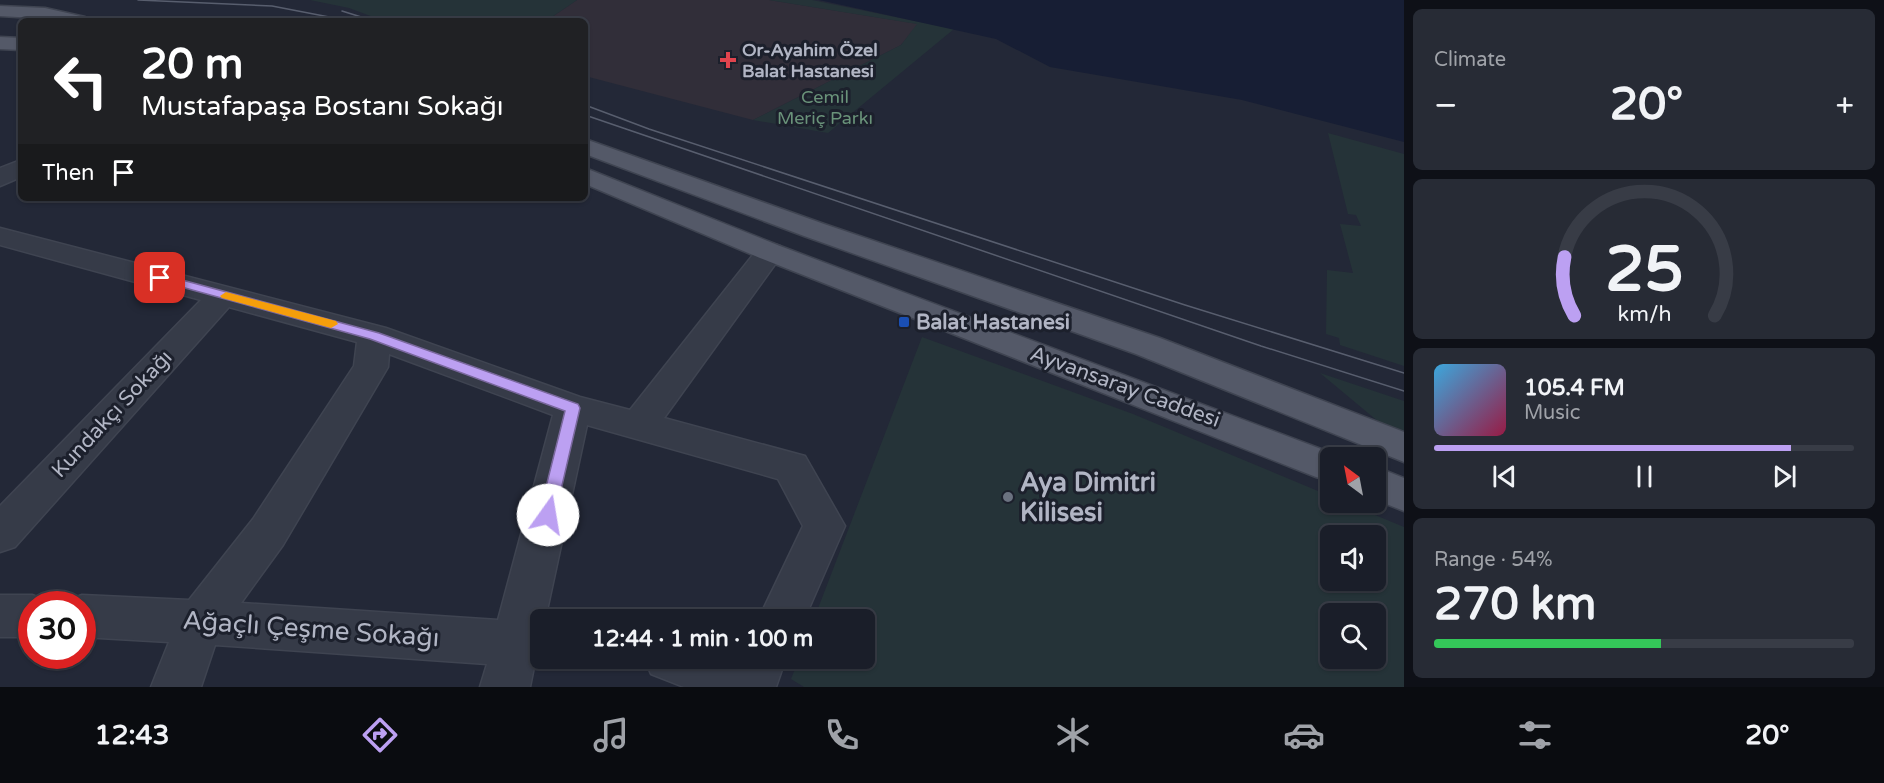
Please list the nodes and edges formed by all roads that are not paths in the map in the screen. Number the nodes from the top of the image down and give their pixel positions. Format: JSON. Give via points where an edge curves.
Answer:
{"nodes":[{"id":1,"x":0,"y":11,"type":"edge"},
{"id":2,"x":66,"y":18,"type":"edge"},
{"id":3,"x":0,"y":32,"type":"edge"},
{"id":4,"x":18,"y":32,"type":"edge"},
{"id":5,"x":0,"y":44,"type":"edge"},
{"id":6,"x":18,"y":44,"type":"edge"},
{"id":7,"x":588,"y":147,"type":"edge"},
{"id":8,"x":18,"y":169,"type":"edge"},
{"id":9,"x":588,"y":176,"type":"edge"},
{"id":10,"x":0,"y":178,"type":"edge"},
{"id":11,"x":4,"y":240,"type":"edge"},
{"id":12,"x":770,"y":252,"type":"junction"},
{"id":13,"x":223,"y":295,"type":"junction"},
{"id":14,"x":374,"y":336,"type":"junction"},
{"id":15,"x":1046,"y":358,"type":"junction"},
{"id":16,"x":1196,"y":364,"type":"junction"},
{"id":17,"x":573,"y":408,"type":"junction"},
{"id":18,"x":638,"y":426,"type":"junction"},
{"id":19,"x":1404,"y":447,"type":"edge"},
{"id":20,"x":1320,"y":462,"type":"edge"},
{"id":21,"x":1386,"y":487,"type":"edge"},
{"id":22,"x":1404,"y":495,"type":"edge"},
{"id":23,"x":0,"y":534,"type":"edge"},
{"id":24,"x":786,"y":609,"type":"edge"},
{"id":25,"x":0,"y":616,"type":"edge"},
{"id":26,"x":18,"y":616,"type":"edge"},
{"id":27,"x":96,"y":617,"type":"edge"},
{"id":28,"x":200,"y":622,"type":"junction"},
{"id":29,"x":528,"y":644,"type":"edge"},
{"id":30,"x":718,"y":669,"type":"edge"},
{"id":31,"x":755,"y":677,"type":"edge"},
{"id":32,"x":176,"y":687,"type":"edge"},
{"id":33,"x":505,"y":687,"type":"edge"}],
"edges":[{"from":1,"to":2,"type":"main road"},
{"from":3,"to":4,"type":"main road"},
{"from":5,"to":6,"type":"main road"},
{"from":7,"to":16,"type":"main road"},
{"from":8,"to":10,"type":"street"},
{"from":9,"to":12,"type":"main road","name":"Ayvansaray Caddesi"},
{"from":11,"to":13,"type":"street"},
{"from":12,"to":15,"type":"main road","name":"Ayvansaray Caddesi"},
{"from":12,"to":18,"type":"street"},
{"from":13,"to":14,"type":"street"},
{"from":13,"to":23,"type":"street","name":"Kundakçı Sokağı"},
{"from":14,"to":17,"type":"street"},
{"from":14,"to":28,"type":"street","via":[[371,368],[268,532]]},
{"from":15,"to":16,"type":"main road","via":[[1130,367]]},
{"from":15,"to":20,"type":"main road","name":"Ayvansaray Caddesi"},
{"from":16,"to":19,"type":"main road"},
{"from":17,"to":18,"type":"street"},
{"from":17,"to":29,"type":"street"},
{"from":18,"to":24,"type":"street","via":[[791,467],[824,526]]},
{"from":21,"to":22,"type":"main road"},
{"from":25,"to":26,"type":"street"},
{"from":27,"to":28,"type":"street","name":"Ağaçlı Çeşme Sokağı"},
{"from":28,"to":29,"type":"street","name":"Ağaçlı Çeşme Sokağı"},
{"from":28,"to":32,"type":"street"},
{"from":29,"to":33,"type":"street"},
{"from":30,"to":31,"type":"street"}]}
